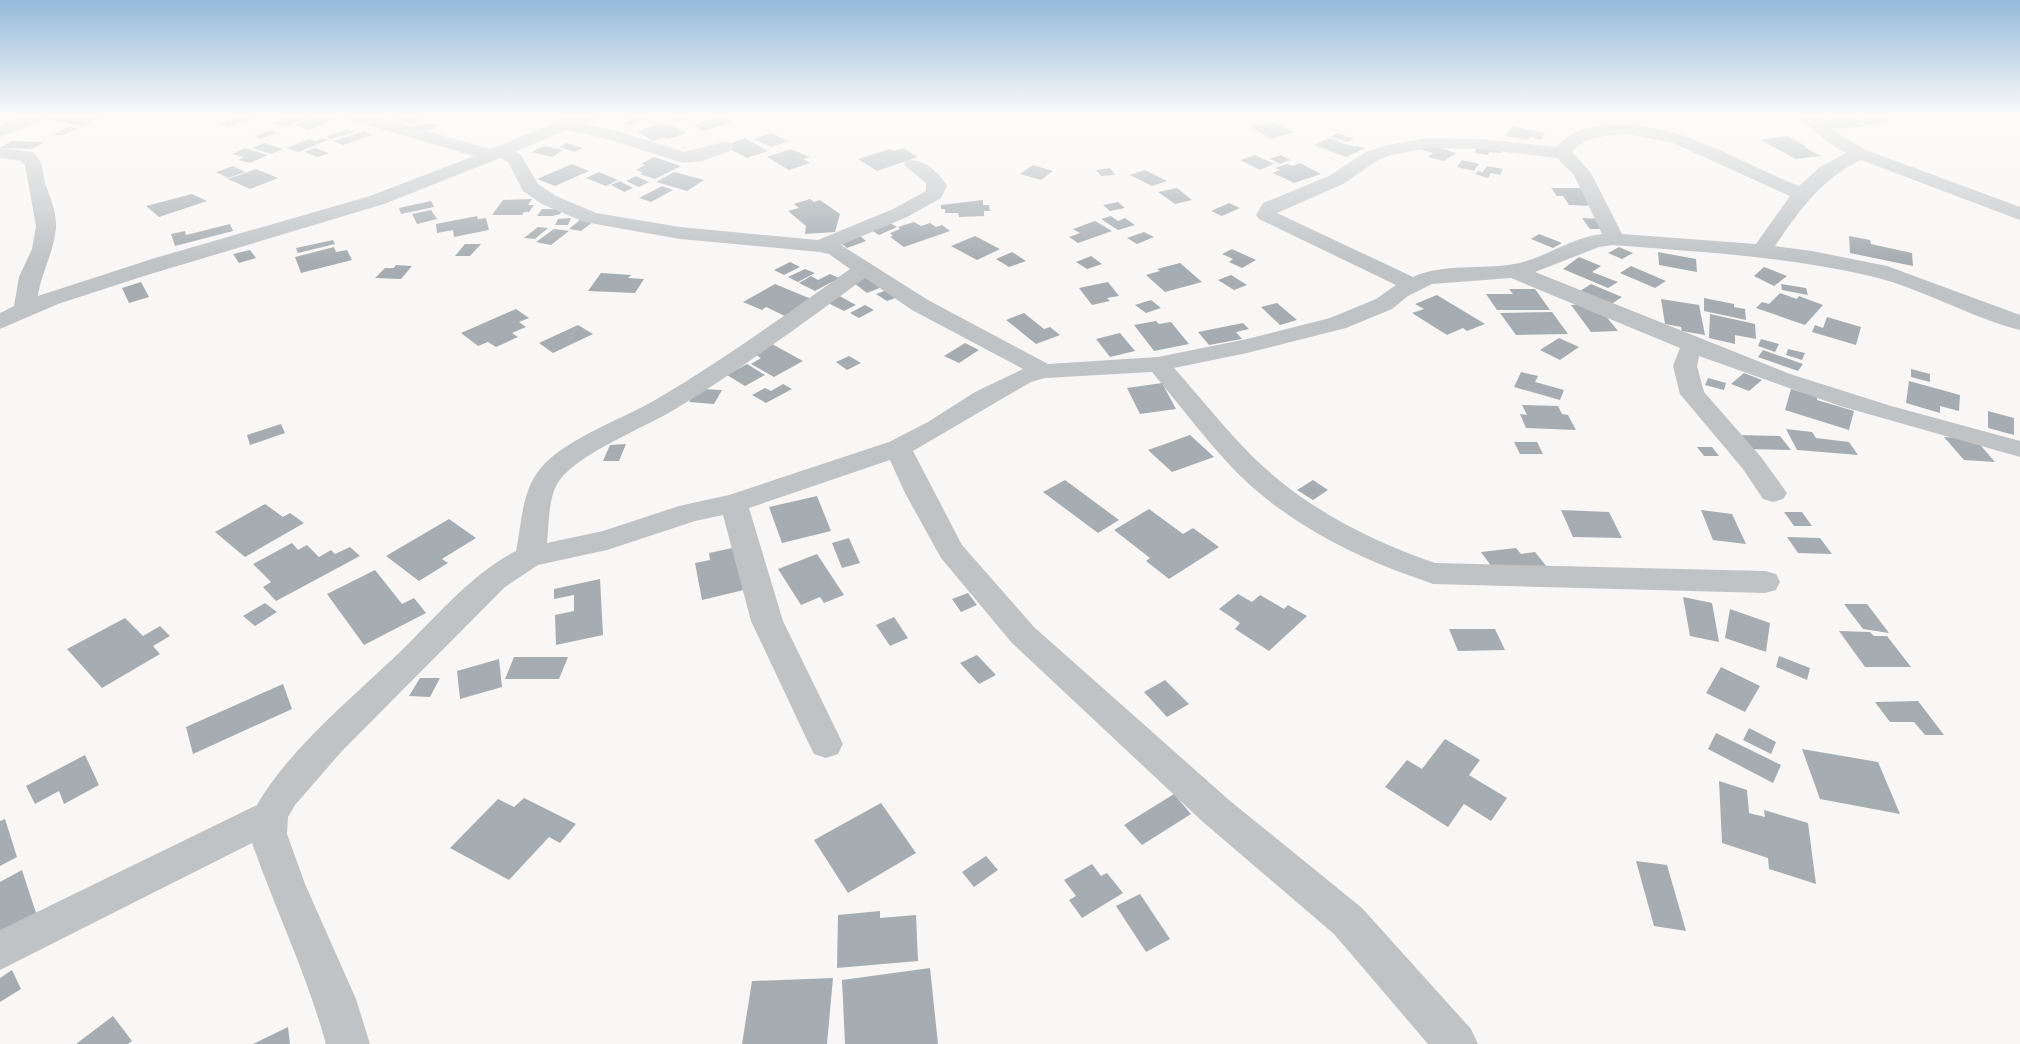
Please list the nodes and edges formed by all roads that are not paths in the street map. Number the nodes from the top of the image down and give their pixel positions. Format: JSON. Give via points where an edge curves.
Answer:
{"nodes":[{"id":1,"x":34,"y":165,"type":"edge"},
{"id":2,"x":469,"y":165,"type":"edge"},
{"id":3,"x":518,"y":165,"type":"edge"},
{"id":4,"x":913,"y":165,"type":"dead end"},
{"id":5,"x":1359,"y":165,"type":"edge"},
{"id":6,"x":1574,"y":165,"type":"edge"},
{"id":7,"x":1737,"y":165,"type":"edge"},
{"id":8,"x":1836,"y":165,"type":"edge"},
{"id":9,"x":1889,"y":165,"type":"edge"},
{"id":10,"x":1801,"y":194,"type":"junction"},
{"id":11,"x":2020,"y":214,"type":"edge"},
{"id":12,"x":1613,"y":239,"type":"junction"},
{"id":13,"x":820,"y":246,"type":"junction"},
{"id":14,"x":1762,"y":251,"type":"junction"},
{"id":15,"x":864,"y":269,"type":"junction"},
{"id":16,"x":1513,"y":271,"type":"junction"},
{"id":17,"x":1412,"y":284,"type":"junction"},
{"id":18,"x":25,"y":308,"type":"junction"},
{"id":19,"x":0,"y":322,"type":"edge"},
{"id":20,"x":2020,"y":322,"type":"edge"},
{"id":21,"x":1695,"y":347,"type":"junction"},
{"id":22,"x":1158,"y":364,"type":"junction"},
{"id":23,"x":1044,"y":371,"type":"junction"},
{"id":24,"x":898,"y":448,"type":"junction"},
{"id":25,"x":2018,"y":449,"type":"dead end"},
{"id":26,"x":1773,"y":493,"type":"dead end"},
{"id":27,"x":734,"y":503,"type":"junction"},
{"id":28,"x":530,"y":557,"type":"junction"},
{"id":29,"x":1765,"y":582,"type":"dead end"},
{"id":30,"x":826,"y":744,"type":"dead end"},
{"id":31,"x":270,"y":816,"type":"junction"},
{"id":32,"x":0,"y":951,"type":"edge"},
{"id":33,"x":348,"y":1044,"type":"edge"},
{"id":34,"x":1456,"y":1044,"type":"edge"}],
"edges":[{"from":1,"to":18,"type":"street","via":[[46,226]]},
{"from":2,"to":18,"type":"street","via":[[347,209],[170,259]]},
{"from":3,"to":13,"type":"street","via":[[530,187],[591,218],[680,233]]},
{"from":4,"to":13,"type":"street","via":[[934,180],[934,194],[900,213]]},
{"from":5,"to":17,"type":"street","via":[[1336,180],[1270,207],[1266,215]]},
{"from":6,"to":12,"type":"street","via":[[1582,173]]},
{"from":7,"to":10,"type":"street"},
{"from":8,"to":10,"type":"street"},
{"from":9,"to":11,"type":"street"},
{"from":10,"to":14,"type":"street"},
{"from":12,"to":14,"type":"street"},
{"from":12,"to":16,"type":"street","via":[[1595,241]]},
{"from":13,"to":15,"type":"street","via":[[836,250]]},
{"from":14,"to":20,"type":"street","via":[[1880,271]]},
{"from":15,"to":23,"type":"street","via":[[920,305]]},
{"from":15,"to":28,"type":"street","via":[[664,406],[589,446],[551,472],[543,483],[537,505]]},
{"from":16,"to":17,"type":"street","via":[[1428,278]]},
{"from":16,"to":21,"type":"street"},
{"from":17,"to":22,"type":"street","via":[[1384,304],[1338,323]]},
{"from":18,"to":19,"type":"street"},
{"from":21,"to":25,"type":"street","via":[[1842,400]]},
{"from":21,"to":26,"type":"street","via":[[1685,366],[1692,394]]},
{"from":22,"to":23,"type":"street"},
{"from":22,"to":29,"type":"street","via":[[1275,492],[1334,532],[1406,564],[1433,573]]},
{"from":23,"to":24,"type":"street","via":[[1022,376]]},
{"from":24,"to":27,"type":"street"},
{"from":24,"to":34,"type":"street","via":[[951,551],[1023,635],[1216,812],[1348,921]]},
{"from":27,"to":28,"type":"street","via":[[607,540]]},
{"from":27,"to":30,"type":"street","via":[[767,621]]},
{"from":28,"to":31,"type":"street","via":[[494,579],[330,741],[282,794]]},
{"from":31,"to":32,"type":"street"},
{"from":31,"to":33,"type":"street","via":[[268,834],[336,999]]}]}
